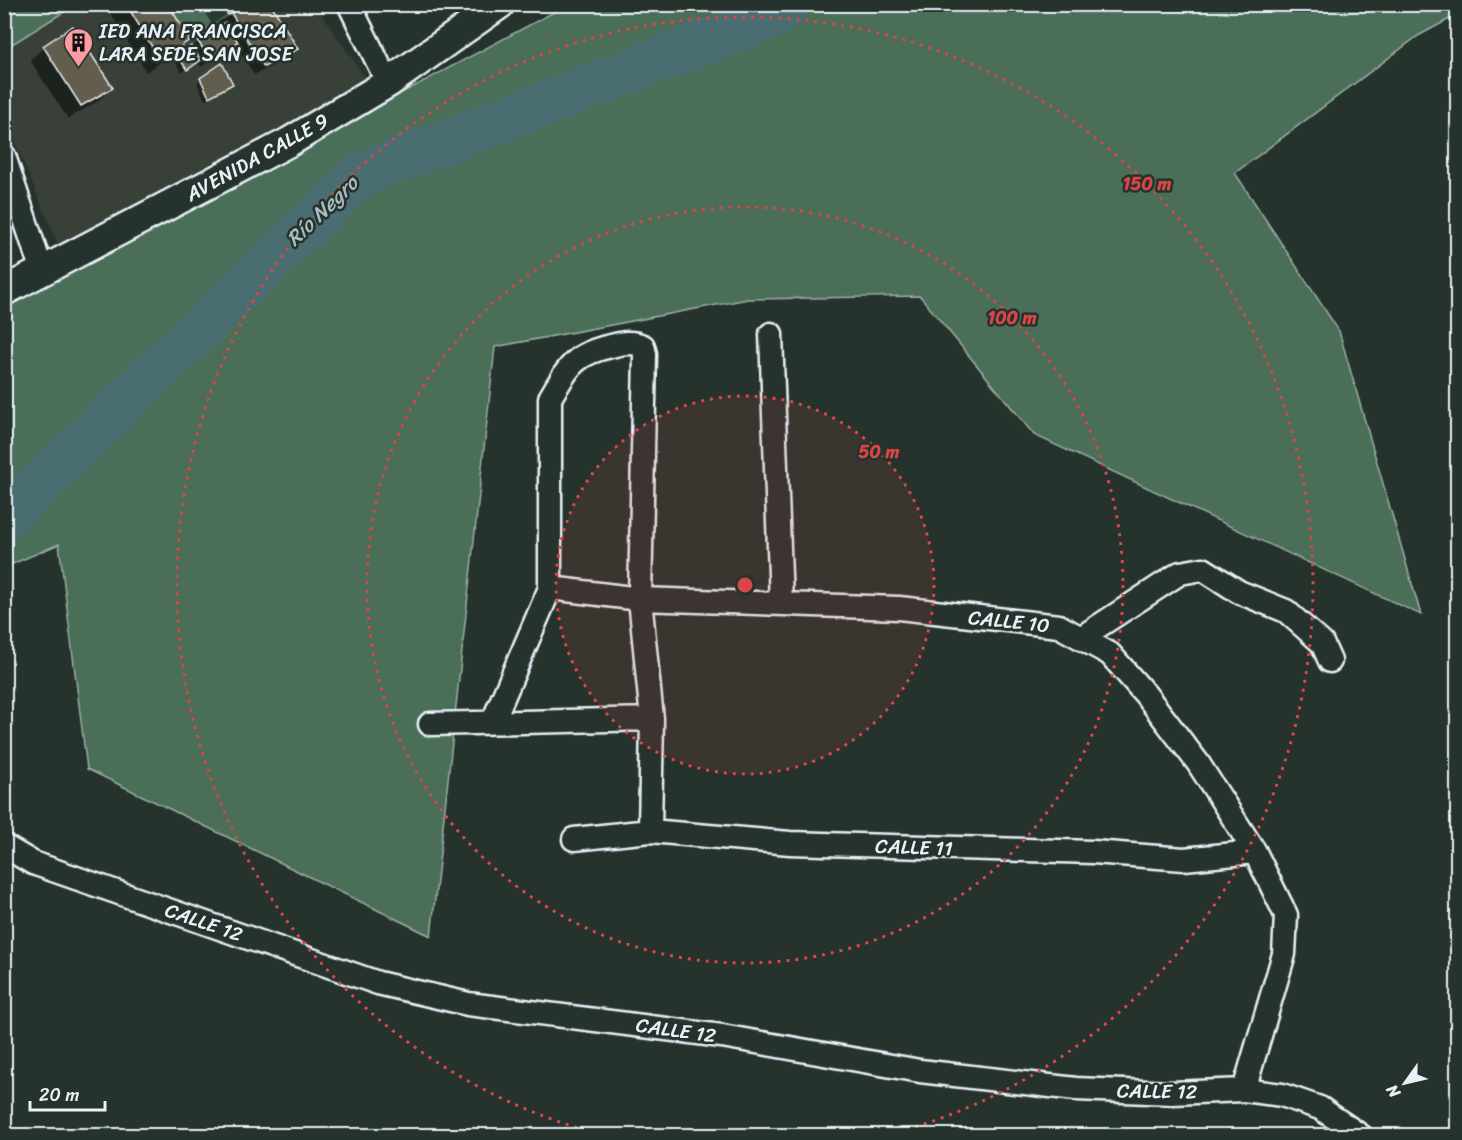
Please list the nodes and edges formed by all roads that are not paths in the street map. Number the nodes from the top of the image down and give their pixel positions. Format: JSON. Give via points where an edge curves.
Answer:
{"nodes":[{"id":1,"x":349,"y":4,"type":"edge"},
{"id":2,"x":500,"y":4,"type":"edge"},
{"id":3,"x":388,"y":83,"type":"junction"},
{"id":4,"x":4,"y":156,"type":"edge"},
{"id":5,"x":42,"y":271,"type":"junction"},
{"id":6,"x":4,"y":291,"type":"edge"},
{"id":7,"x":771,"y":334,"type":"dead end"},
{"id":8,"x":550,"y":588,"type":"junction"},
{"id":9,"x":640,"y":598,"type":"junction"},
{"id":10,"x":781,"y":602,"type":"junction"},
{"id":11,"x":1083,"y":637,"type":"junction"},
{"id":12,"x":1330,"y":661,"type":"dead end"},
{"id":13,"x":652,"y":719,"type":"junction"},
{"id":14,"x":493,"y":721,"type":"junction"},
{"id":15,"x":430,"y":724,"type":"dead end"},
{"id":16,"x":650,"y":831,"type":"junction"},
{"id":17,"x":574,"y":839,"type":"dead end"},
{"id":18,"x":4,"y":846,"type":"edge"},
{"id":19,"x":1255,"y":852,"type":"junction"},
{"id":20,"x":1244,"y":1090,"type":"junction"},
{"id":21,"x":1360,"y":1136,"type":"edge"}],
"edges":[{"from":1,"to":3,"type":"street"},
{"from":2,"to":3,"type":"street","name":"AVENIDA CALLE 9"},
{"from":3,"to":5,"type":"street","name":"AVENIDA CALLE 9","via":[[289,142]]},
{"from":4,"to":5,"type":"street"},
{"from":5,"to":6,"type":"street","name":"AVENIDA CALLE 9"},
{"from":7,"to":10,"type":"street"},
{"from":8,"to":9,"type":"street","name":"CALLE 10"},
{"from":8,"to":9,"type":"street","via":[[550,398],[585,352],[635,343],[643,346],[645,354]]},
{"from":8,"to":14,"type":"street"},
{"from":9,"to":10,"type":"street","name":"CALLE 10"},
{"from":9,"to":13,"type":"street"},
{"from":10,"to":11,"type":"street","name":"CALLE 10","via":[[899,608],[1059,626]]},
{"from":11,"to":12,"type":"street","via":[[1180,573],[1203,569],[1239,592],[1286,611],[1322,643]]},
{"from":11,"to":19,"type":"street","name":"CALLE 10","via":[[1110,654],[1146,695],[1198,764]]},
{"from":13,"to":14,"type":"street"},
{"from":13,"to":16,"type":"street"},
{"from":14,"to":15,"type":"street"},
{"from":16,"to":17,"type":"street","name":"CALLE 11"},
{"from":16,"to":19,"type":"street","name":"CALLE 11","via":[[790,843],[1093,852],[1184,859]]},
{"from":18,"to":20,"type":"street","name":"CALLE 12","via":[[33,863],[378,983],[468,1004],[624,1022],[920,1071],[1076,1089],[1172,1093]]},
{"from":19,"to":20,"type":"street","name":"CALLE 10","via":[[1286,915],[1284,954]]},
{"from":20,"to":21,"type":"street","name":"CALLE 12","via":[[1282,1095],[1320,1108]]}]}
